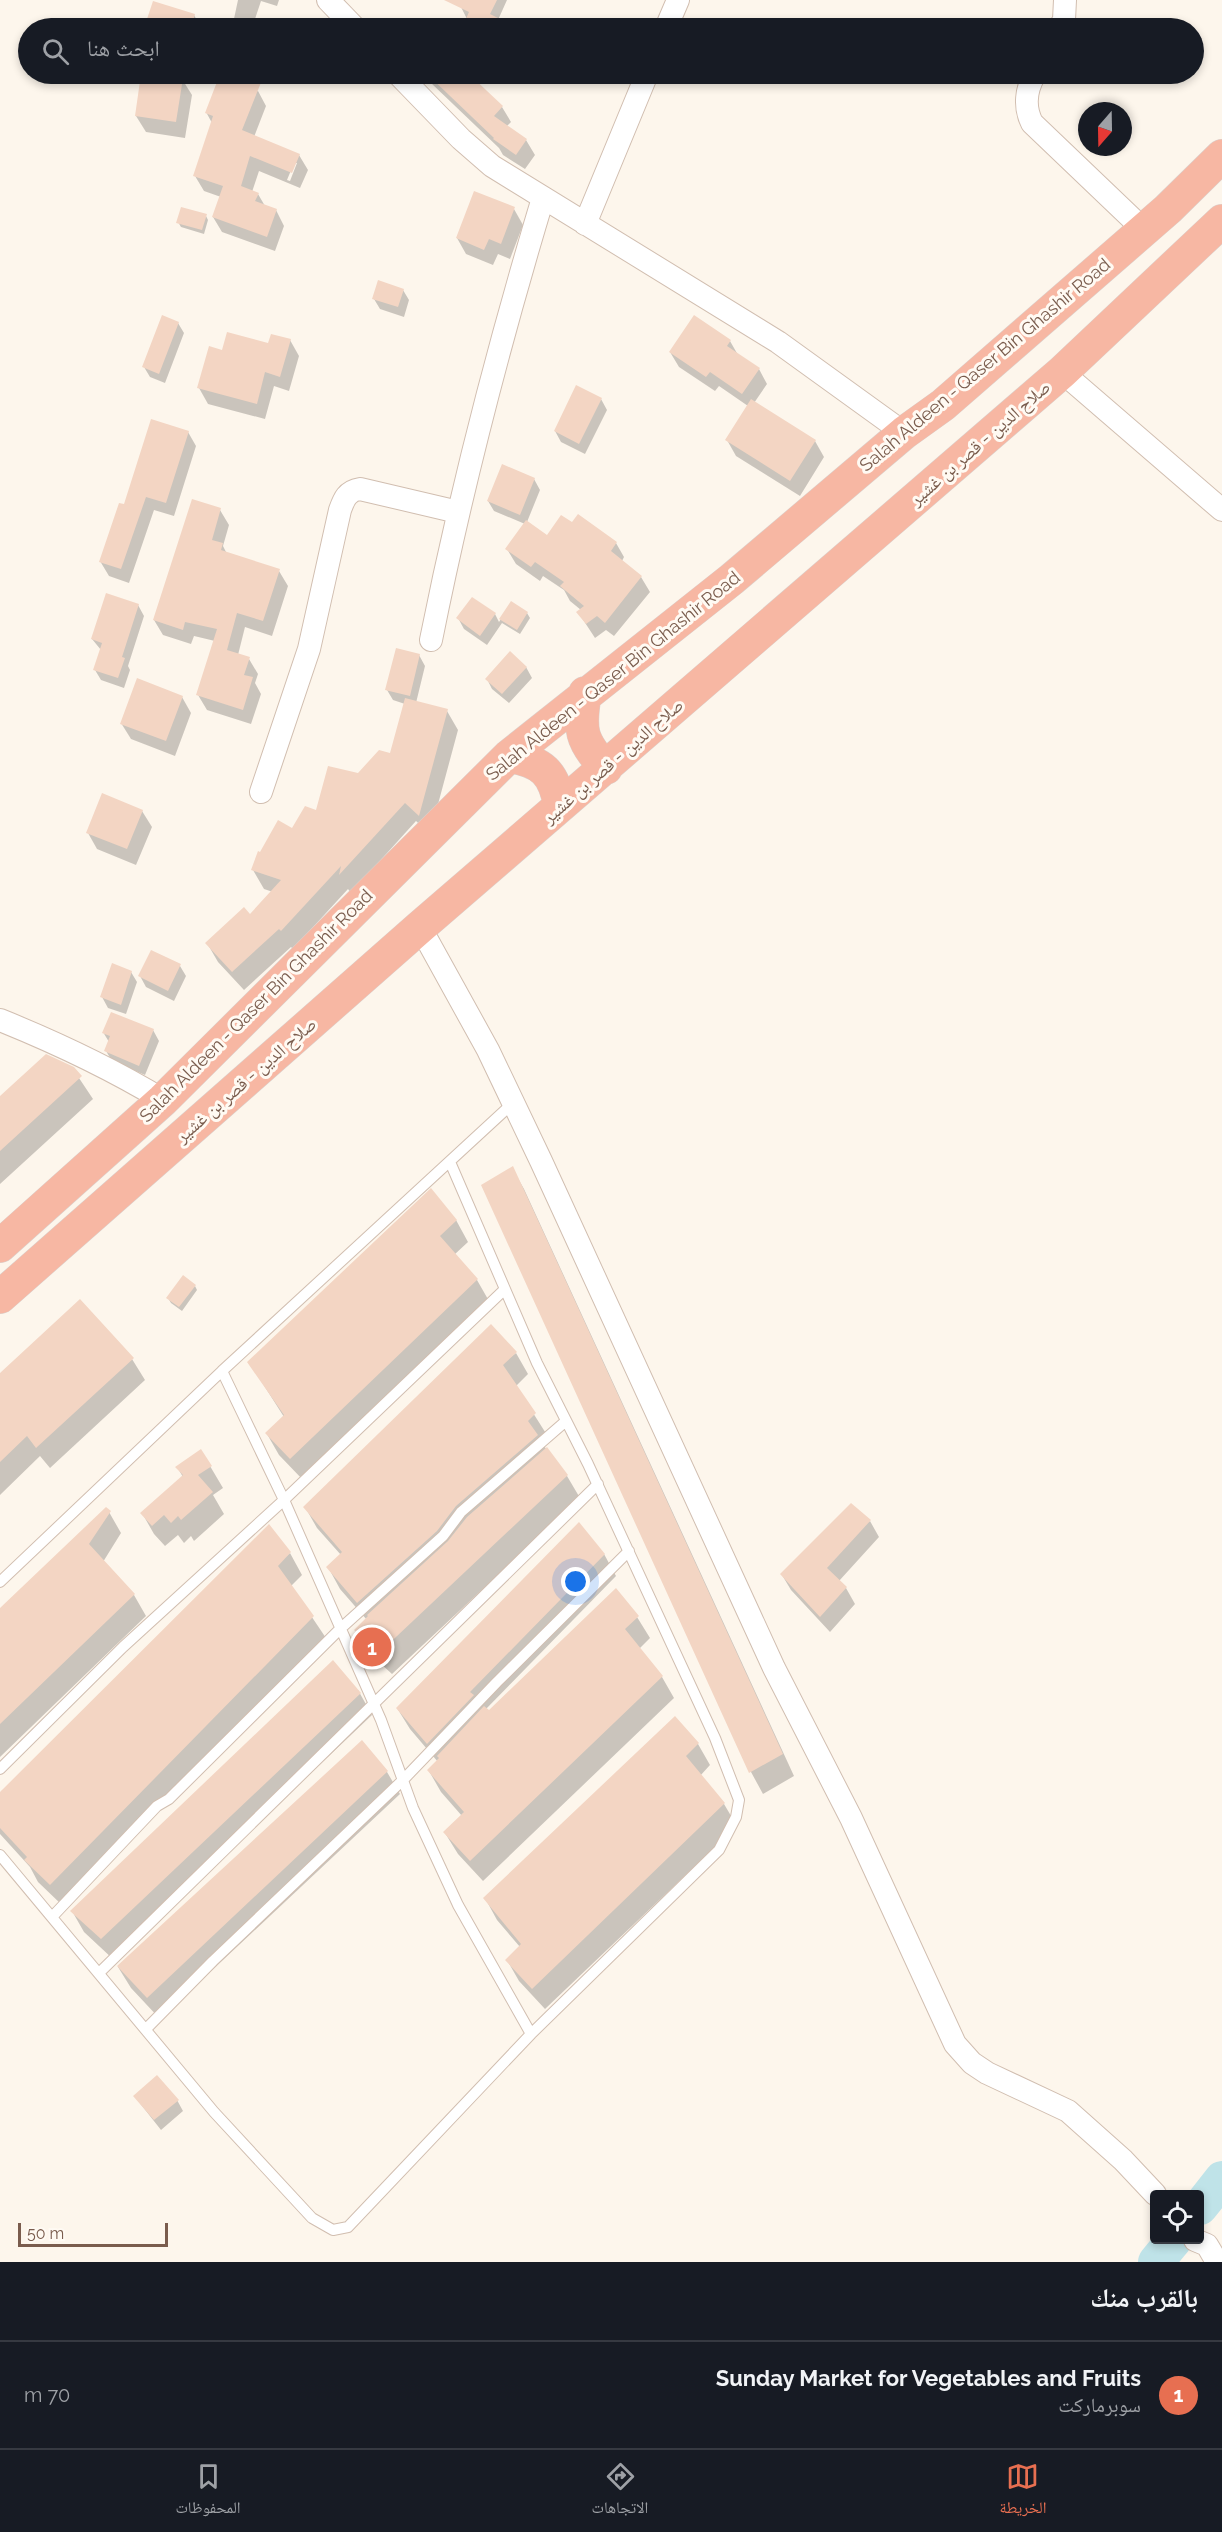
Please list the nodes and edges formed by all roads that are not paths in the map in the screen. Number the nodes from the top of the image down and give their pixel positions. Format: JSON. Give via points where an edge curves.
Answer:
{"nodes":[{"id":1,"x":328,"y":0,"type":"edge"},
{"id":2,"x":678,"y":0,"type":"edge"},
{"id":3,"x":1065,"y":0,"type":"edge"},
{"id":4,"x":345,"y":18,"type":"edge"},
{"id":5,"x":670,"y":18,"type":"edge"},
{"id":6,"x":1064,"y":18,"type":"edge"},
{"id":7,"x":408,"y":84,"type":"edge"},
{"id":8,"x":643,"y":84,"type":"edge"},
{"id":9,"x":1032,"y":84,"type":"edge"},
{"id":10,"x":1222,"y":156,"type":"edge"},
{"id":11,"x":543,"y":198,"type":"junction"},
{"id":12,"x":1222,"y":221,"type":"edge"},
{"id":13,"x":585,"y":224,"type":"junction"},
{"id":14,"x":1144,"y":230,"type":"junction"},
{"id":15,"x":1062,"y":372,"type":"junction"},
{"id":16,"x":904,"y":433,"type":"junction"},
{"id":17,"x":1222,"y":510,"type":"edge"},
{"id":18,"x":458,"y":512,"type":"junction"},
{"id":19,"x":431,"y":640,"type":"dead end"},
{"id":20,"x":585,"y":693,"type":"junction"},
{"id":21,"x":509,"y":756,"type":"junction"},
{"id":22,"x":606,"y":768,"type":"junction"},
{"id":23,"x":261,"y":792,"type":"dead end"},
{"id":24,"x":560,"y":806,"type":"junction"},
{"id":25,"x":420,"y":927,"type":"junction"},
{"id":26,"x":0,"y":1020,"type":"edge"},
{"id":27,"x":163,"y":1100,"type":"junction"},
{"id":28,"x":513,"y":1103,"type":"junction"},
{"id":29,"x":450,"y":1162,"type":"junction"},
{"id":30,"x":0,"y":1246,"type":"edge"},
{"id":31,"x":505,"y":1289,"type":"junction"},
{"id":32,"x":0,"y":1298,"type":"edge"},
{"id":33,"x":222,"y":1371,"type":"junction"},
{"id":34,"x":566,"y":1421,"type":"junction"},
{"id":35,"x":598,"y":1484,"type":"junction"},
{"id":36,"x":284,"y":1500,"type":"junction"},
{"id":37,"x":629,"y":1551,"type":"junction"},
{"id":38,"x":0,"y":1582,"type":"edge"},
{"id":39,"x":340,"y":1629,"type":"junction"},
{"id":40,"x":374,"y":1704,"type":"junction"},
{"id":41,"x":0,"y":1769,"type":"edge"},
{"id":42,"x":403,"y":1780,"type":"junction"},
{"id":43,"x":0,"y":1855,"type":"edge"},
{"id":44,"x":52,"y":1917,"type":"junction"},
{"id":45,"x":99,"y":1973,"type":"junction"},
{"id":46,"x":146,"y":2029,"type":"junction"},
{"id":47,"x":531,"y":2034,"type":"junction"},
{"id":48,"x":1151,"y":2190,"type":"edge"},
{"id":49,"x":1204,"y":2244,"type":"edge"},
{"id":50,"x":1217,"y":2262,"type":"edge"}],
"edges":[{"from":1,"to":4,"type":"street"},
{"from":2,"to":5,"type":"street"},
{"from":3,"to":6,"type":"street"},
{"from":7,"to":11,"type":"street","via":[[492,166]]},
{"from":8,"to":13,"type":"street"},
{"from":9,"to":14,"type":"street","via":[[1026,111],[1032,123]]},
{"from":10,"to":14,"type":"highway","name":"Salah Aldeen - Qaser Bin Ghashir Road"},
{"from":11,"to":13,"type":"street"},
{"from":11,"to":18,"type":"street","via":[[502,334]]},
{"from":12,"to":15,"type":"highway","name":"صلاح الدين - قصر بن غشير"},
{"from":13,"to":16,"type":"street","via":[[778,342]]},
{"from":14,"to":16,"type":"highway","name":"Salah Aldeen - Qaser Bin Ghashir Road","via":[[943,405]]},
{"from":15,"to":17,"type":"street"},
{"from":15,"to":22,"type":"highway","name":"صلاح الدين - قصر بن غشير"},
{"from":16,"to":20,"type":"highway","name":"Salah Aldeen - Qaser Bin Ghashir Road","via":[[732,579]]},
{"from":18,"to":19,"type":"street"},
{"from":18,"to":23,"type":"street","via":[[360,489],[345,496],[309,649]]},
{"from":20,"to":21,"type":"highway","name":"Salah Aldeen - Qaser Bin Ghashir Road"},
{"from":20,"to":22,"type":"highway","via":[[582,735]]},
{"from":21,"to":24,"type":"highway","via":[[540,766],[556,785]]},
{"from":21,"to":27,"type":"highway","name":"Salah Aldeen - Qaser Bin Ghashir Road"},
{"from":22,"to":24,"type":"highway","name":"صلاح الدين - قصر بن غشير"},
{"from":24,"to":25,"type":"highway","name":"صلاح الدين - قصر بن غشير"},
{"from":25,"to":28,"type":"street"},
{"from":25,"to":32,"type":"highway","name":"صلاح الدين - قصر بن غشير"},
{"from":26,"to":27,"type":"street","via":[[63,1045]]},
{"from":27,"to":30,"type":"highway","name":"Salah Aldeen - Qaser Bin Ghashir Road"},
{"from":28,"to":29,"type":"lane"},
{"from":28,"to":48,"type":"street","via":[[774,1668],[851,1818],[955,2044],[987,2073],[1068,2111]]},
{"from":29,"to":31,"type":"lane"},
{"from":29,"to":33,"type":"lane"},
{"from":31,"to":34,"type":"lane"},
{"from":31,"to":36,"type":"lane"},
{"from":33,"to":36,"type":"lane"},
{"from":33,"to":38,"type":"lane"},
{"from":34,"to":35,"type":"lane"},
{"from":34,"to":39,"type":"lane","via":[[461,1512],[443,1536]]},
{"from":35,"to":37,"type":"lane"},
{"from":35,"to":40,"type":"lane"},
{"from":36,"to":39,"type":"lane"},
{"from":36,"to":41,"type":"lane","via":[[123,1647]]},
{"from":37,"to":42,"type":"lane"},
{"from":37,"to":47,"type":"lane","via":[[715,1738],[739,1800],[736,1817],[719,1850]]},
{"from":39,"to":40,"type":"lane"},
{"from":39,"to":44,"type":"lane","via":[[169,1800],[157,1806]]},
{"from":40,"to":42,"type":"lane"},
{"from":40,"to":45,"type":"lane"},
{"from":42,"to":46,"type":"lane"},
{"from":42,"to":47,"type":"lane","via":[[458,1905]]},
{"from":43,"to":44,"type":"lane"},
{"from":44,"to":45,"type":"lane"},
{"from":45,"to":46,"type":"lane"},
{"from":46,"to":47,"type":"lane","via":[[214,2112],[312,2218],[333,2229],[348,2227]]},
{"from":49,"to":50,"type":"street"}]}
